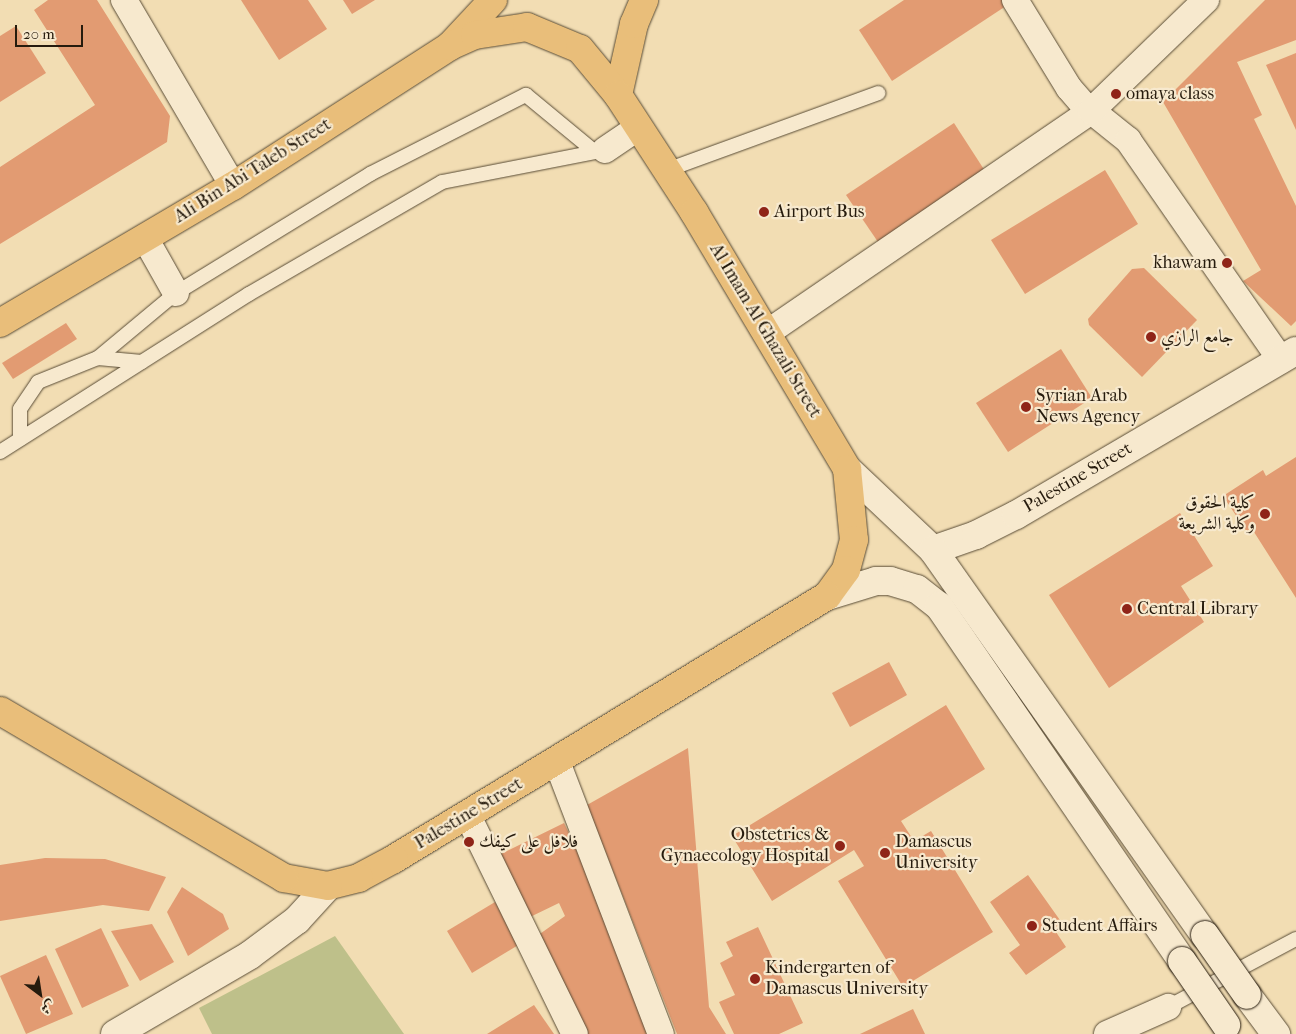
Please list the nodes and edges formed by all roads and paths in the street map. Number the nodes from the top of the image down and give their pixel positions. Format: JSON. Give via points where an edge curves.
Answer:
{"nodes":[{"id":1,"x":124,"y":0,"type":"edge"},
{"id":2,"x":493,"y":0,"type":"edge"},
{"id":3,"x":644,"y":0,"type":"edge"},
{"id":4,"x":1015,"y":0,"type":"edge"},
{"id":5,"x":1206,"y":0,"type":"edge"},
{"id":6,"x":1187,"y":10,"type":"edge"},
{"id":7,"x":450,"y":46,"type":"junction"},
{"id":8,"x":878,"y":93,"type":"dead end"},
{"id":9,"x":618,"y":95,"type":"junction"},
{"id":10,"x":1091,"y":111,"type":"junction"},
{"id":11,"x":639,"y":127,"type":"junction"},
{"id":12,"x":600,"y":151,"type":"junction"},
{"id":13,"x":667,"y":170,"type":"junction"},
{"id":14,"x":233,"y":186,"type":"junction"},
{"id":15,"x":145,"y":238,"type":"junction"},
{"id":16,"x":176,"y":293,"type":"junction"},
{"id":17,"x":0,"y":324,"type":"edge"},
{"id":18,"x":767,"y":334,"type":"junction"},
{"id":19,"x":1288,"y":355,"type":"edge"},
{"id":20,"x":98,"y":358,"type":"junction"},
{"id":21,"x":142,"y":362,"type":"junction"},
{"id":22,"x":20,"y":440,"type":"junction"},
{"id":23,"x":0,"y":452,"type":"edge"},
{"id":24,"x":847,"y":469,"type":"junction"},
{"id":25,"x":933,"y":550,"type":"junction"},
{"id":26,"x":827,"y":596,"type":"junction"},
{"id":27,"x":0,"y":711,"type":"edge"},
{"id":28,"x":557,"y":762,"type":"junction"},
{"id":29,"x":466,"y":814,"type":"junction"},
{"id":30,"x":328,"y":886,"type":"junction"},
{"id":31,"x":1296,"y":939,"type":"edge"},
{"id":32,"x":1168,"y":1007,"type":"joint"},
{"id":33,"x":1229,"y":1029,"type":"edge"},
{"id":34,"x":115,"y":1034,"type":"edge"},
{"id":35,"x":575,"y":1034,"type":"edge"},
{"id":36,"x":661,"y":1034,"type":"edge"},
{"id":37,"x":1107,"y":1034,"type":"edge"},
{"id":38,"x":1276,"y":1034,"type":"edge"}],
"edges":[{"from":1,"to":14,"type":"street"},
{"from":2,"to":7,"type":"main road","name":"Ali Bin Abi Taleb Street"},
{"from":3,"to":9,"type":"main road","via":[[634,24]]},
{"from":4,"to":10,"type":"street","via":[[1069,88]]},
{"from":5,"to":6,"type":"street"},
{"from":6,"to":10,"type":"street"},
{"from":7,"to":9,"type":"main road","name":"Al Imam Al Ghazali Street","via":[[475,34],[527,27],[580,49]]},
{"from":7,"to":14,"type":"main road","name":"Ali Bin Abi Taleb Street"},
{"from":8,"to":13,"type":"lane"},
{"from":9,"to":11,"type":"main road","name":"Al Imam Al Ghazali Street"},
{"from":10,"to":18,"type":"street"},
{"from":10,"to":19,"type":"street","via":[[1128,140]]},
{"from":11,"to":12,"type":"street"},
{"from":11,"to":13,"type":"main road","name":"Al Imam Al Ghazali Street"},
{"from":12,"to":16,"type":"lane","via":[[526,95],[370,174]]},
{"from":12,"to":21,"type":"lane","via":[[442,182],[248,294]]},
{"from":13,"to":18,"type":"main road","name":"Al Imam Al Ghazali Street"},
{"from":14,"to":15,"type":"main road","name":"Ali Bin Abi Taleb Street"},
{"from":15,"to":16,"type":"street"},
{"from":15,"to":17,"type":"main road","name":"Ali Bin Abi Taleb Street"},
{"from":16,"to":20,"type":"lane"},
{"from":18,"to":24,"type":"main road","name":"Al Imam Al Ghazali Street"},
{"from":19,"to":25,"type":"main road","name":"Palestine Street","via":[[1010,518]]},
{"from":20,"to":21,"type":"lane"},
{"from":20,"to":22,"type":"lane","via":[[38,382],[20,410]]},
{"from":21,"to":22,"type":"lane"},
{"from":22,"to":23,"type":"lane"},
{"from":24,"to":25,"type":"main road","name":"Al Imam Al Ghazali Street"},
{"from":24,"to":26,"type":"main road","via":[[854,540],[846,570]]},
{"from":25,"to":38,"type":"main road","name":"Al Imam Al Ghazali Street","bridge":true},
{"from":26,"to":28,"type":"main road","name":"Palestine Street"},
{"from":26,"to":33,"type":"main road","bridge":true,"via":[[876,581],[890,581],[917,589],[939,606]]},
{"from":27,"to":30,"type":"main road","via":[[284,878]]},
{"from":28,"to":29,"type":"main road","name":"Palestine Street"},
{"from":28,"to":36,"type":"street"},
{"from":29,"to":30,"type":"main road","name":"Palestine Street","via":[[368,873]]},
{"from":29,"to":35,"type":"street"},
{"from":30,"to":34,"type":"main road","name":"Palestine Street","via":[[297,920],[250,955]]},
{"from":31,"to":32,"type":"lane"},
{"from":32,"to":37,"type":"street"}]}
